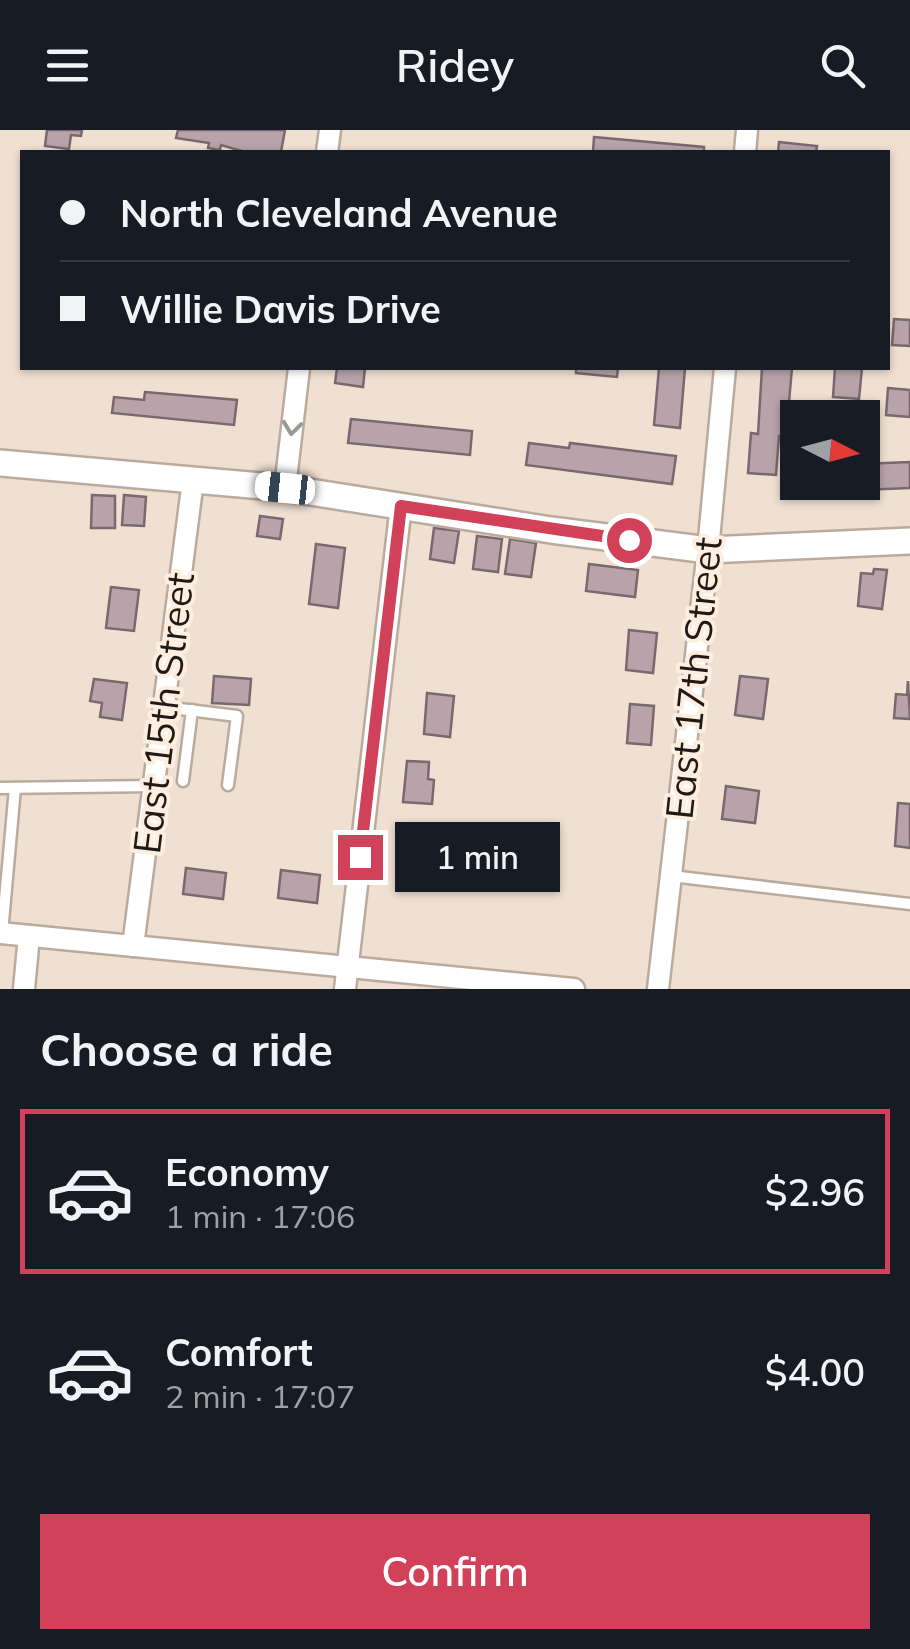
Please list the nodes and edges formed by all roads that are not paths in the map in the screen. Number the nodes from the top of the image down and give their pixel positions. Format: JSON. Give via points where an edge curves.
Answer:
{"nodes":[{"id":1,"x":299,"y":370,"type":"edge"},
{"id":2,"x":724,"y":370,"type":"edge"},
{"id":3,"x":0,"y":463,"type":"edge"},
{"id":4,"x":193,"y":480,"type":"junction"},
{"id":5,"x":285,"y":488,"type":"junction"},
{"id":6,"x":401,"y":506,"type":"junction"},
{"id":7,"x":910,"y":541,"type":"edge"},
{"id":8,"x":708,"y":550,"type":"junction"},
{"id":9,"x":163,"y":706,"type":"junction"},
{"id":10,"x":192,"y":710,"type":"junction"},
{"id":11,"x":183,"y":781,"type":"dead end"},
{"id":12,"x":228,"y":785,"type":"dead end"},
{"id":13,"x":152,"y":786,"type":"junction"},
{"id":14,"x":0,"y":788,"type":"edge"},
{"id":15,"x":15,"y":788,"type":"junction"},
{"id":16,"x":671,"y":876,"type":"junction"},
{"id":17,"x":910,"y":904,"type":"edge"},
{"id":18,"x":1,"y":933,"type":"edge"},
{"id":19,"x":30,"y":936,"type":"junction"},
{"id":20,"x":134,"y":946,"type":"junction"},
{"id":21,"x":347,"y":967,"type":"junction"},
{"id":22,"x":24,"y":989,"type":"edge"},
{"id":23,"x":345,"y":989,"type":"edge"},
{"id":24,"x":574,"y":989,"type":"edge"},
{"id":25,"x":658,"y":989,"type":"edge"}],
"edges":[{"from":1,"to":5,"type":"street","one_way":true},
{"from":2,"to":8,"type":"street","name":"East 17th Street"},
{"from":3,"to":4,"type":"street"},
{"from":4,"to":5,"type":"street"},
{"from":4,"to":9,"type":"street","name":"East 15th Street"},
{"from":5,"to":6,"type":"street"},
{"from":6,"to":8,"type":"street"},
{"from":6,"to":21,"type":"street"},
{"from":7,"to":8,"type":"street"},
{"from":8,"to":16,"type":"street","name":"East 17th Street"},
{"from":9,"to":10,"type":"lane"},
{"from":9,"to":13,"type":"street","name":"East 15th Street"},
{"from":10,"to":11,"type":"lane"},
{"from":10,"to":12,"type":"lane","via":[[237,716]]},
{"from":13,"to":15,"type":"lane"},
{"from":13,"to":20,"type":"street","name":"East 15th Street"},
{"from":14,"to":15,"type":"lane"},
{"from":15,"to":18,"type":"lane"},
{"from":16,"to":17,"type":"lane"},
{"from":16,"to":25,"type":"street","name":"East 17th Street"},
{"from":18,"to":19,"type":"street"},
{"from":19,"to":20,"type":"street"},
{"from":19,"to":22,"type":"street"},
{"from":20,"to":21,"type":"street"},
{"from":21,"to":23,"type":"street"},
{"from":21,"to":24,"type":"street"}]}
